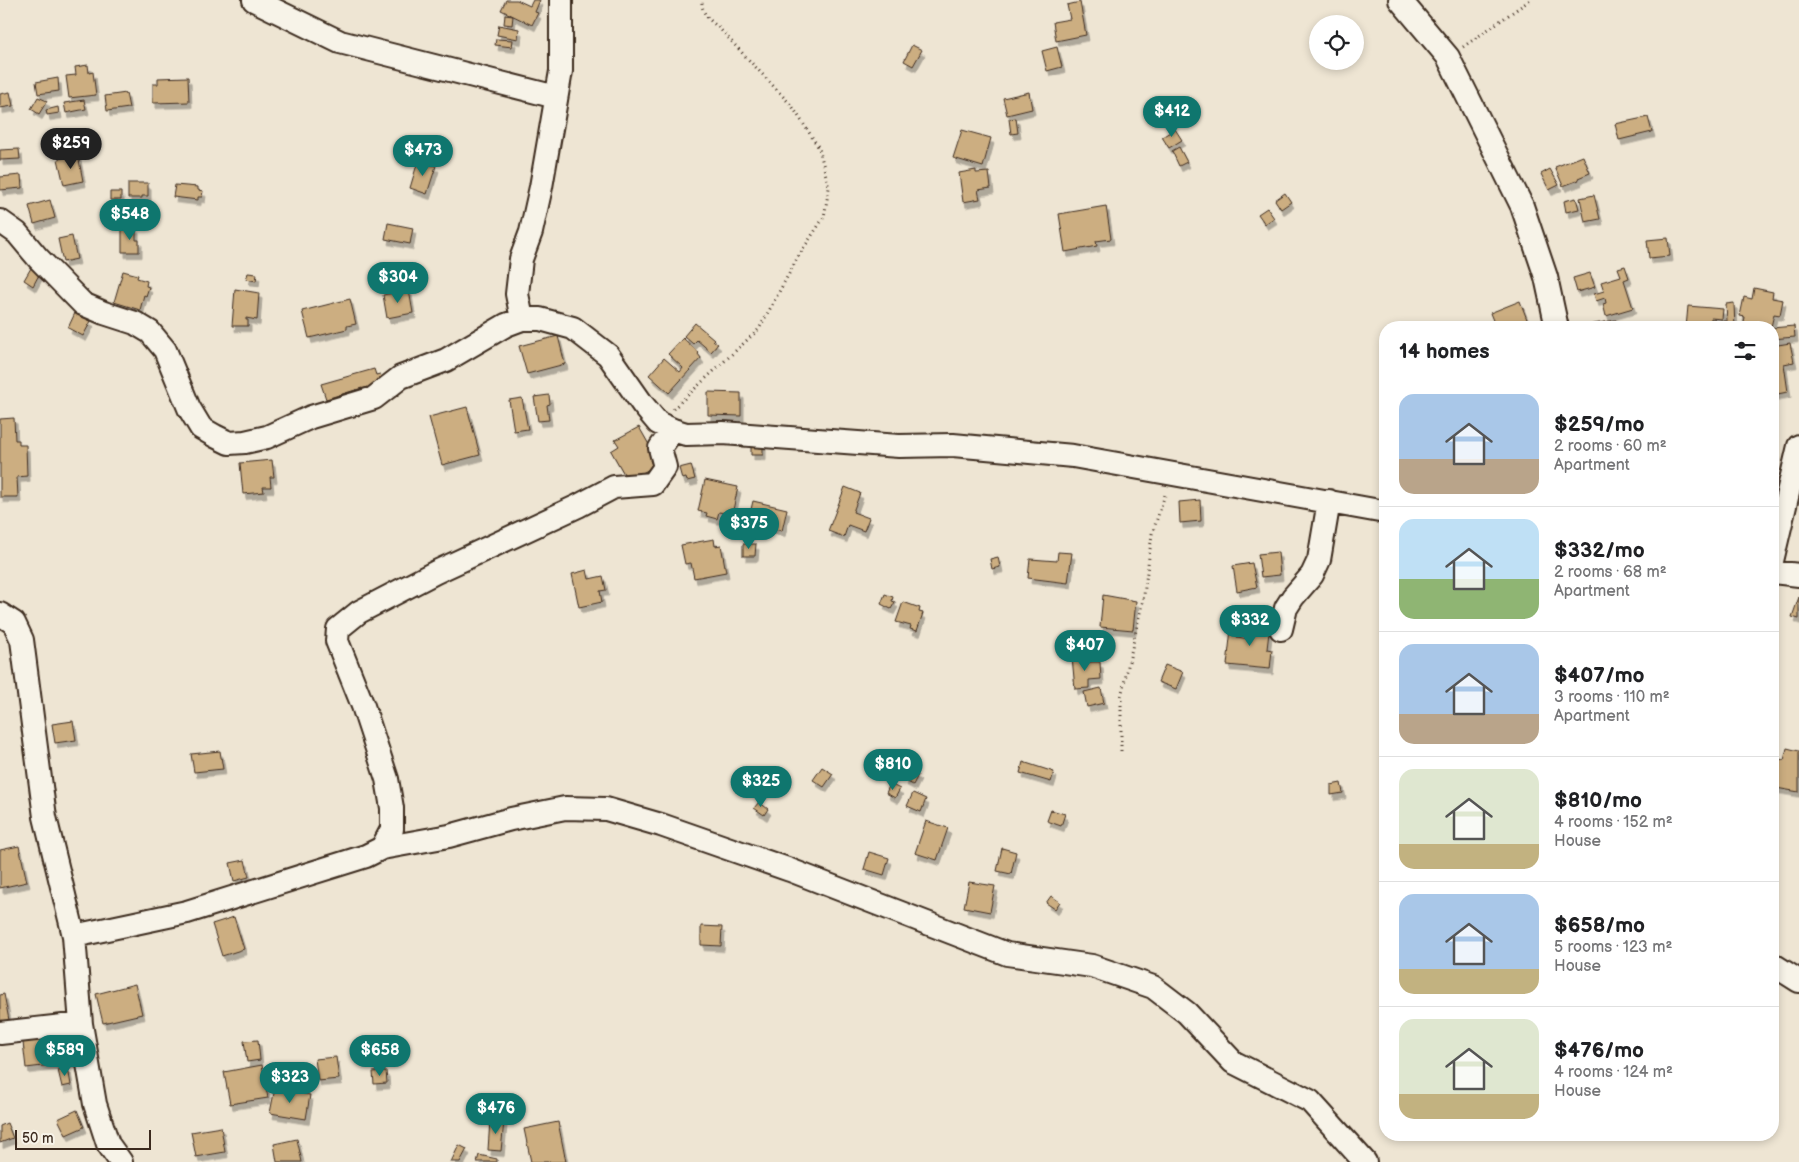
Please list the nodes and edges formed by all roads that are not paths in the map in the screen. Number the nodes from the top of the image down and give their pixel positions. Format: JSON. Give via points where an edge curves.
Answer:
{"nodes":[{"id":1,"x":254,"y":0,"type":"edge"},
{"id":2,"x":561,"y":0,"type":"edge"},
{"id":3,"x":1400,"y":0,"type":"edge"},
{"id":4,"x":556,"y":97,"type":"junction"},
{"id":5,"x":0,"y":221,"type":"edge"},
{"id":6,"x":522,"y":319,"type":"junction"},
{"id":7,"x":1555,"y":321,"type":"edge"},
{"id":8,"x":666,"y":427,"type":"junction"},
{"id":9,"x":1799,"y":446,"type":"edge"},
{"id":10,"x":1329,"y":501,"type":"junction"},
{"id":11,"x":1379,"y":511,"type":"edge"},
{"id":12,"x":1779,"y":531,"type":"edge"},
{"id":13,"x":1779,"y":573,"type":"edge"},
{"id":14,"x":1799,"y":575,"type":"edge"},
{"id":15,"x":0,"y":614,"type":"edge"},
{"id":16,"x":1282,"y":629,"type":"dead end"},
{"id":17,"x":382,"y":848,"type":"junction"},
{"id":18,"x":74,"y":936,"type":"junction"},
{"id":19,"x":1779,"y":968,"type":"edge"},
{"id":20,"x":1799,"y":981,"type":"edge"},
{"id":21,"x":82,"y":1024,"type":"junction"},
{"id":22,"x":0,"y":1033,"type":"edge"},
{"id":23,"x":122,"y":1162,"type":"edge"},
{"id":24,"x":1365,"y":1162,"type":"edge"}],
"edges":[{"from":1,"to":4,"type":"street","via":[[340,42]]},
{"from":2,"to":4,"type":"street","via":[[562,71]]},
{"from":3,"to":7,"type":"street","via":[[1448,57],[1522,206],[1546,277]]},
{"from":4,"to":6,"type":"street","via":[[541,187],[531,232],[520,259],[517,294]]},
{"from":5,"to":6,"type":"street","via":[[17,233],[83,304],[134,322],[150,332],[165,350],[189,408],[201,428],[229,442],[267,437],[312,417],[374,398],[401,377],[446,360]]},
{"from":6,"to":8,"type":"street","via":[[540,319],[573,328],[608,355],[643,405]]},
{"from":8,"to":10,"type":"street","via":[[686,434],[847,444],[953,445],[1073,456]]},
{"from":8,"to":17,"type":"street","via":[[660,448],[664,467],[653,484],[614,487],[427,577],[359,612],[338,629],[337,641],[387,779],[392,829]]},
{"from":9,"to":12,"type":"street"},
{"from":10,"to":11,"type":"street"},
{"from":10,"to":16,"type":"street","via":[[1319,560],[1312,575],[1286,608]]},
{"from":13,"to":14,"type":"street"},
{"from":15,"to":18,"type":"street","via":[[14,623],[22,640],[45,817]]},
{"from":17,"to":18,"type":"street","via":[[366,856],[187,912]]},
{"from":17,"to":24,"type":"street","via":[[449,836],[566,808],[606,809],[661,826],[790,870],[1007,954],[1092,966],[1154,987],[1187,1013],[1233,1062],[1310,1101]]},
{"from":18,"to":21,"type":"street"},
{"from":19,"to":20,"type":"street"},
{"from":21,"to":22,"type":"street"},
{"from":21,"to":23,"type":"street","via":[[95,1104],[108,1144]]}]}
